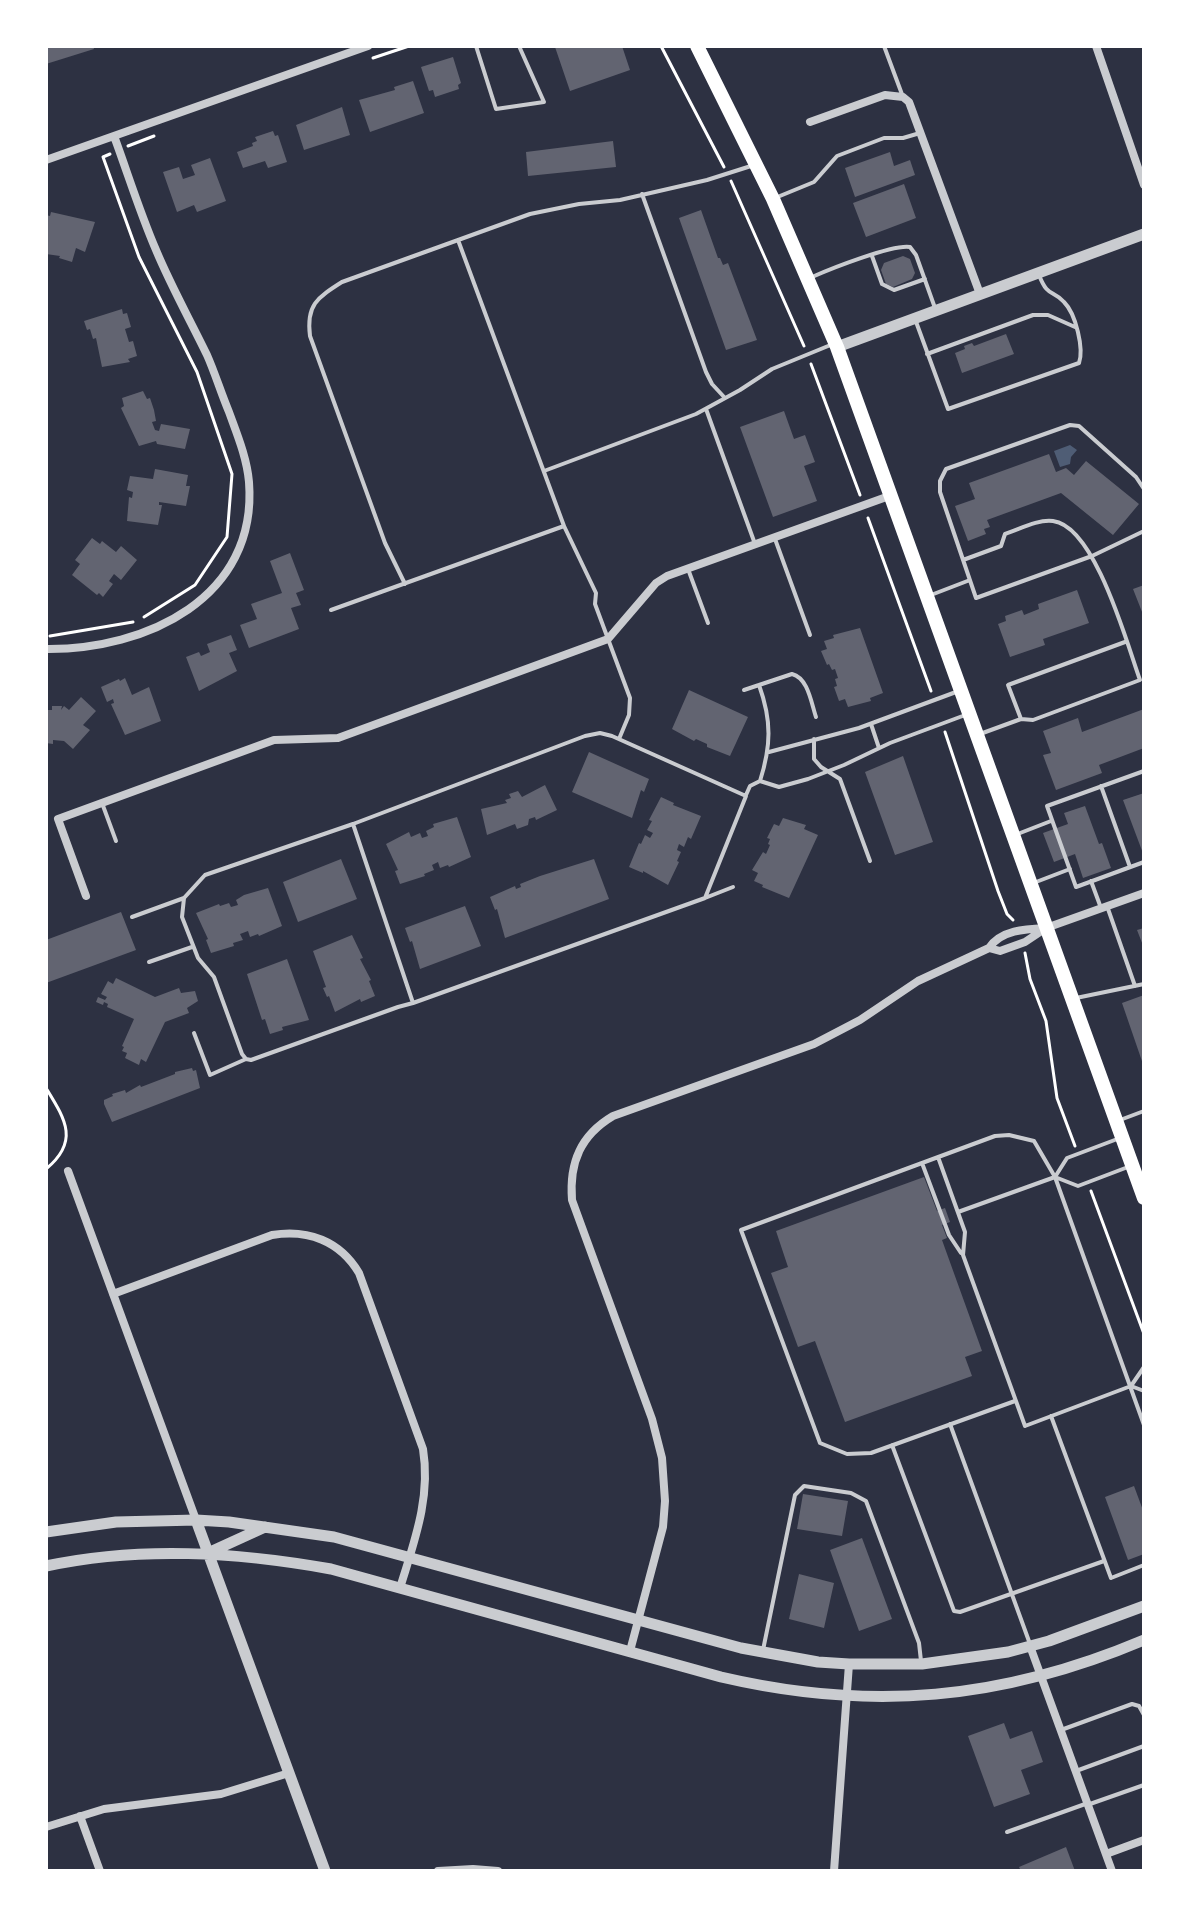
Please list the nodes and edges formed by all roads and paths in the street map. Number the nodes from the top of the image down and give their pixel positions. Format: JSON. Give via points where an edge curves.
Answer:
{"nodes":[{"id":1,"x":368,"y":46,"type":"edge"},
{"id":2,"x":476,"y":46,"type":"edge"},
{"id":3,"x":519,"y":46,"type":"edge"},
{"id":4,"x":661,"y":46,"type":"edge"},
{"id":5,"x":697,"y":46,"type":"edge"},
{"id":6,"x":884,"y":46,"type":"edge"},
{"id":7,"x":1096,"y":46,"type":"edge"},
{"id":8,"x":903,"y":97,"type":"junction"},
{"id":9,"x":810,"y":122,"type":"dead end"},
{"id":10,"x":921,"y":132,"type":"junction"},
{"id":11,"x":114,"y":136,"type":"junction"},
{"id":12,"x":46,"y":160,"type":"edge"},
{"id":13,"x":757,"y":164,"type":"junction"},
{"id":14,"x":728,"y":174,"type":"junction"},
{"id":15,"x":1144,"y":185,"type":"edge"},
{"id":16,"x":642,"y":194,"type":"junction"},
{"id":17,"x":773,"y":199,"type":"junction"},
{"id":18,"x":1144,"y":234,"type":"edge"},
{"id":19,"x":458,"y":239,"type":"junction"},
{"id":20,"x":872,"y":256,"type":"junction"},
{"id":21,"x":1039,"y":273,"type":"junction"},
{"id":22,"x":809,"y":278,"type":"junction"},
{"id":23,"x":925,"y":279,"type":"junction"},
{"id":24,"x":980,"y":294,"type":"junction"},
{"id":25,"x":936,"y":310,"type":"junction"},
{"id":26,"x":915,"y":318,"type":"junction"},
{"id":27,"x":1075,"y":327,"type":"junction"},
{"id":28,"x":836,"y":345,"type":"junction"},
{"id":29,"x":807,"y":354,"type":"junction"},
{"id":30,"x":927,"y":354,"type":"junction"},
{"id":31,"x":725,"y":398,"type":"junction"},
{"id":32,"x":706,"y":409,"type":"junction"},
{"id":33,"x":544,"y":471,"type":"junction"},
{"id":34,"x":1144,"y":489,"type":"edge"},
{"id":35,"x":892,"y":494,"type":"junction"},
{"id":36,"x":864,"y":505,"type":"junction"},
{"id":37,"x":564,"y":526,"type":"junction"},
{"id":38,"x":1144,"y":531,"type":"edge"},
{"id":39,"x":774,"y":537,"type":"junction"},
{"id":40,"x":755,"y":544,"type":"junction"},
{"id":41,"x":1092,"y":556,"type":"junction"},
{"id":42,"x":963,"y":560,"type":"junction"},
{"id":43,"x":688,"y":569,"type":"junction"},
{"id":44,"x":970,"y":580,"type":"junction"},
{"id":45,"x":405,"y":584,"type":"junction"},
{"id":46,"x":929,"y":596,"type":"junction"},
{"id":47,"x":331,"y":610,"type":"dead end"},
{"id":48,"x":708,"y":623,"type":"dead end"},
{"id":49,"x":810,"y":635,"type":"dead end"},
{"id":50,"x":608,"y":639,"type":"junction"},
{"id":51,"x":1126,"y":642,"type":"junction"},
{"id":52,"x":46,"y":649,"type":"edge"},
{"id":53,"x":759,"y":685,"type":"junction"},
{"id":54,"x":744,"y":690,"type":"dead end"},
{"id":55,"x":962,"y":690,"type":"junction"},
{"id":56,"x":934,"y":700,"type":"junction"},
{"id":57,"x":970,"y":713,"type":"junction"},
{"id":58,"x":816,"y":717,"type":"dead end"},
{"id":59,"x":1021,"y":719,"type":"junction"},
{"id":60,"x":870,"y":723,"type":"junction"},
{"id":61,"x":942,"y":724,"type":"junction"},
{"id":62,"x":977,"y":735,"type":"junction"},
{"id":63,"x":619,"y":739,"type":"junction"},
{"id":64,"x":814,"y":739,"type":"junction"},
{"id":65,"x":879,"y":748,"type":"junction"},
{"id":66,"x":769,"y":752,"type":"junction"},
{"id":67,"x":1144,"y":771,"type":"edge"},
{"id":68,"x":828,"y":772,"type":"junction"},
{"id":69,"x":760,"y":781,"type":"junction"},
{"id":70,"x":1101,"y":786,"type":"junction"},
{"id":71,"x":746,"y":796,"type":"junction"},
{"id":72,"x":102,"y":803,"type":"junction"},
{"id":73,"x":1052,"y":821,"type":"junction"},
{"id":74,"x":353,"y":824,"type":"junction"},
{"id":75,"x":1012,"y":835,"type":"junction"},
{"id":76,"x":116,"y":841,"type":"dead end"},
{"id":77,"x":870,"y":861,"type":"dead end"},
{"id":78,"x":1144,"y":862,"type":"edge"},
{"id":79,"x":1130,"y":867,"type":"junction"},
{"id":80,"x":1070,"y":869,"type":"junction"},
{"id":81,"x":1091,"y":881,"type":"junction"},
{"id":82,"x":1030,"y":884,"type":"junction"},
{"id":83,"x":733,"y":887,"type":"dead end"},
{"id":84,"x":1144,"y":893,"type":"edge"},
{"id":85,"x":86,"y":896,"type":"dead end"},
{"id":86,"x":184,"y":898,"type":"junction"},
{"id":87,"x":705,"y":898,"type":"junction"},
{"id":88,"x":1104,"y":907,"type":"junction"},
{"id":89,"x":132,"y":917,"type":"dead end"},
{"id":90,"x":1013,"y":920,"type":"dead end"},
{"id":91,"x":1046,"y":928,"type":"junction"},
{"id":92,"x":193,"y":946,"type":"junction"},
{"id":93,"x":149,"y":962,"type":"dead end"},
{"id":94,"x":1144,"y":984,"type":"edge"},
{"id":95,"x":1135,"y":986,"type":"junction"},
{"id":96,"x":1072,"y":999,"type":"junction"},
{"id":97,"x":413,"y":1003,"type":"junction"},
{"id":98,"x":194,"y":1033,"type":"dead end"},
{"id":99,"x":246,"y":1059,"type":"junction"},
{"id":100,"x":46,"y":1088,"type":"edge"},
{"id":101,"x":1144,"y":1111,"type":"edge"},
{"id":102,"x":1116,"y":1121,"type":"junction"},
{"id":103,"x":1122,"y":1137,"type":"junction"},
{"id":104,"x":938,"y":1157,"type":"junction"},
{"id":105,"x":922,"y":1163,"type":"junction"},
{"id":106,"x":1132,"y":1166,"type":"junction"},
{"id":107,"x":46,"y":1169,"type":"edge"},
{"id":108,"x":68,"y":1171,"type":"dead end"},
{"id":109,"x":1055,"y":1177,"type":"junction"},
{"id":110,"x":1144,"y":1198,"type":"edge"},
{"id":111,"x":958,"y":1212,"type":"junction"},
{"id":112,"x":963,"y":1255,"type":"junction"},
{"id":113,"x":113,"y":1294,"type":"junction"},
{"id":114,"x":1144,"y":1367,"type":"edge"},
{"id":115,"x":1131,"y":1386,"type":"junction"},
{"id":116,"x":1144,"y":1391,"type":"edge"},
{"id":117,"x":1015,"y":1401,"type":"junction"},
{"id":118,"x":1051,"y":1416,"type":"junction"},
{"id":119,"x":950,"y":1424,"type":"junction"},
{"id":120,"x":1144,"y":1425,"type":"edge"},
{"id":121,"x":892,"y":1445,"type":"junction"},
{"id":122,"x":196,"y":1520,"type":"junction"},
{"id":123,"x":266,"y":1527,"type":"junction"},
{"id":124,"x":46,"y":1532,"type":"edge"},
{"id":125,"x":208,"y":1553,"type":"junction"},
{"id":126,"x":409,"y":1557,"type":"junction"},
{"id":127,"x":1104,"y":1561,"type":"junction"},
{"id":128,"x":1144,"y":1565,"type":"edge"},
{"id":129,"x":46,"y":1566,"type":"edge"},
{"id":130,"x":400,"y":1588,"type":"junction"},
{"id":131,"x":1012,"y":1594,"type":"junction"},
{"id":132,"x":1144,"y":1606,"type":"edge"},
{"id":133,"x":638,"y":1619,"type":"junction"},
{"id":134,"x":1144,"y":1640,"type":"edge"},
{"id":135,"x":1030,"y":1646,"type":"junction"},
{"id":136,"x":630,"y":1651,"type":"junction"},
{"id":137,"x":763,"y":1653,"type":"junction"},
{"id":138,"x":849,"y":1664,"type":"junction"},
{"id":139,"x":922,"y":1664,"type":"junction"},
{"id":140,"x":1042,"y":1677,"type":"junction"},
{"id":141,"x":846,"y":1697,"type":"junction"},
{"id":142,"x":1144,"y":1715,"type":"edge"},
{"id":143,"x":1061,"y":1730,"type":"junction"},
{"id":144,"x":1144,"y":1746,"type":"edge"},
{"id":145,"x":1076,"y":1771,"type":"junction"},
{"id":146,"x":289,"y":1773,"type":"junction"},
{"id":147,"x":1142,"y":1785,"type":"edge"},
{"id":148,"x":1088,"y":1804,"type":"junction"},
{"id":149,"x":80,"y":1816,"type":"junction"},
{"id":150,"x":46,"y":1827,"type":"edge"},
{"id":151,"x":1007,"y":1832,"type":"dead end"},
{"id":152,"x":1144,"y":1840,"type":"edge"},
{"id":153,"x":1106,"y":1854,"type":"junction"},
{"id":154,"x":100,"y":1871,"type":"edge"},
{"id":155,"x":325,"y":1871,"type":"edge"},
{"id":156,"x":438,"y":1871,"type":"edge"},
{"id":157,"x":498,"y":1871,"type":"edge"},
{"id":158,"x":834,"y":1871,"type":"edge"},
{"id":159,"x":1112,"y":1871,"type":"edge"}],
"edges":[{"from":1,"to":11,"type":"street"},
{"from":2,"to":3,"type":"lane","via":[[496,109],[544,102]]},
{"from":4,"to":14,"type":"path"},
{"from":5,"to":13,"type":"main road"},
{"from":6,"to":8,"type":"lane"},
{"from":7,"to":15,"type":"street"},
{"from":8,"to":9,"type":"street","via":[[885,95]]},
{"from":8,"to":10,"type":"street"},
{"from":10,"to":17,"type":"lane","via":[[884,138],[837,156],[814,182]]},
{"from":10,"to":24,"type":"street"},
{"from":11,"to":12,"type":"street"},
{"from":11,"to":52,"type":"street","via":[[156,251],[209,359],[233,423],[249,479],[247,520],[231,565],[185,614],[121,640]]},
{"from":13,"to":14,"type":"lane"},
{"from":13,"to":17,"type":"main road"},
{"from":14,"to":16,"type":"lane"},
{"from":14,"to":29,"type":"path"},
{"from":16,"to":19,"type":"lane","via":[[530,214]]},
{"from":16,"to":31,"type":"lane","via":[[706,372]]},
{"from":17,"to":22,"type":"main road"},
{"from":18,"to":21,"type":"street"},
{"from":19,"to":33,"type":"lane"},
{"from":19,"to":45,"type":"lane","via":[[342,282],[316,300],[308,322],[385,543]]},
{"from":20,"to":22,"type":"lane"},
{"from":20,"to":23,"type":"lane","via":[[901,245],[910,247]]},
{"from":20,"to":23,"type":"lane","via":[[882,284],[894,290]]},
{"from":21,"to":24,"type":"street"},
{"from":21,"to":27,"type":"lane","via":[[1047,292],[1066,304]]},
{"from":22,"to":28,"type":"main road"},
{"from":23,"to":25,"type":"lane"},
{"from":24,"to":25,"type":"street"},
{"from":25,"to":26,"type":"street"},
{"from":26,"to":28,"type":"street"},
{"from":26,"to":30,"type":"lane"},
{"from":27,"to":30,"type":"lane","via":[[1048,315],[1033,315]]},
{"from":27,"to":30,"type":"lane","via":[[1082,345],[1079,363],[948,409]]},
{"from":28,"to":29,"type":"lane"},
{"from":28,"to":35,"type":"main road"},
{"from":29,"to":31,"type":"lane"},
{"from":29,"to":36,"type":"path"},
{"from":31,"to":32,"type":"lane"},
{"from":32,"to":33,"type":"lane"},
{"from":32,"to":40,"type":"lane"},
{"from":33,"to":37,"type":"lane"},
{"from":34,"to":42,"type":"lane","via":[[1079,426],[1070,425],[946,469],[940,492]]},
{"from":35,"to":36,"type":"street"},
{"from":35,"to":46,"type":"main road"},
{"from":36,"to":39,"type":"street"},
{"from":36,"to":56,"type":"path"},
{"from":37,"to":45,"type":"lane"},
{"from":37,"to":50,"type":"lane","via":[[596,593]]},
{"from":38,"to":41,"type":"lane"},
{"from":39,"to":40,"type":"street"},
{"from":39,"to":49,"type":"lane"},
{"from":40,"to":43,"type":"street"},
{"from":41,"to":42,"type":"lane","via":[[1069,527],[1044,520],[1005,534],[1001,546]]},
{"from":41,"to":44,"type":"lane","via":[[976,598]]},
{"from":41,"to":51,"type":"lane"},
{"from":42,"to":44,"type":"lane"},
{"from":43,"to":48,"type":"lane"},
{"from":43,"to":50,"type":"street","via":[[656,583]]},
{"from":44,"to":46,"type":"lane"},
{"from":45,"to":47,"type":"lane"},
{"from":46,"to":55,"type":"main road"},
{"from":50,"to":63,"type":"lane","via":[[630,698]]},
{"from":50,"to":72,"type":"street","via":[[338,738],[274,740]]},
{"from":51,"to":59,"type":"lane","via":[[1008,685]]},
{"from":51,"to":59,"type":"lane","via":[[1140,680],[1033,720]]},
{"from":53,"to":54,"type":"lane"},
{"from":53,"to":58,"type":"lane","via":[[798,675]]},
{"from":53,"to":66,"type":"lane","via":[[768,712]]},
{"from":55,"to":56,"type":"lane"},
{"from":55,"to":57,"type":"main road"},
{"from":56,"to":60,"type":"lane"},
{"from":57,"to":61,"type":"lane"},
{"from":57,"to":62,"type":"main road"},
{"from":59,"to":62,"type":"lane"},
{"from":60,"to":64,"type":"lane"},
{"from":60,"to":65,"type":"lane"},
{"from":61,"to":65,"type":"lane"},
{"from":61,"to":90,"type":"path","via":[[998,891]]},
{"from":62,"to":75,"type":"main road"},
{"from":63,"to":71,"type":"lane"},
{"from":63,"to":74,"type":"lane","via":[[600,733],[585,736]]},
{"from":64,"to":66,"type":"lane"},
{"from":64,"to":68,"type":"lane","via":[[814,759]]},
{"from":65,"to":68,"type":"lane"},
{"from":66,"to":69,"type":"lane"},
{"from":67,"to":70,"type":"lane"},
{"from":68,"to":69,"type":"lane","via":[[779,787]]},
{"from":68,"to":77,"type":"lane","via":[[840,779]]},
{"from":69,"to":71,"type":"lane"},
{"from":70,"to":73,"type":"lane","via":[[1047,806]]},
{"from":70,"to":79,"type":"lane"},
{"from":71,"to":87,"type":"lane"},
{"from":72,"to":76,"type":"lane"},
{"from":72,"to":85,"type":"street","via":[[58,819]]},
{"from":73,"to":75,"type":"lane"},
{"from":73,"to":80,"type":"lane"},
{"from":74,"to":86,"type":"lane","via":[[205,875]]},
{"from":74,"to":97,"type":"lane"},
{"from":75,"to":82,"type":"main road"},
{"from":78,"to":79,"type":"lane"},
{"from":79,"to":81,"type":"lane"},
{"from":80,"to":81,"type":"lane","via":[[1076,887]]},
{"from":80,"to":82,"type":"lane"},
{"from":81,"to":88,"type":"lane"},
{"from":82,"to":91,"type":"main road"},
{"from":83,"to":87,"type":"lane"},
{"from":84,"to":88,"type":"street"},
{"from":86,"to":89,"type":"lane"},
{"from":86,"to":92,"type":"lane","via":[[182,917]]},
{"from":87,"to":97,"type":"lane"},
{"from":88,"to":91,"type":"street"},
{"from":88,"to":95,"type":"lane"},
{"from":91,"to":96,"type":"main road"},
{"from":91,"to":133,"type":"street","via":[[1025,942],[1000,951],[989,948],[918,981],[814,1044],[613,1116],[579,1149],[572,1200],[662,1458],[663,1527]]},
{"from":92,"to":93,"type":"lane"},
{"from":92,"to":99,"type":"lane","via":[[214,977]]},
{"from":94,"to":95,"type":"lane"},
{"from":95,"to":96,"type":"lane"},
{"from":96,"to":102,"type":"main road"},
{"from":97,"to":99,"type":"lane"},
{"from":98,"to":99,"type":"lane","via":[[210,1075]]},
{"from":100,"to":107,"type":"path","via":[[67,1128],[63,1150]]},
{"from":101,"to":102,"type":"lane"},
{"from":102,"to":103,"type":"main road"},
{"from":103,"to":106,"type":"main road"},
{"from":103,"to":109,"type":"lane","via":[[1067,1158]]},
{"from":104,"to":105,"type":"lane"},
{"from":104,"to":109,"type":"lane","via":[[1009,1135],[1034,1141]]},
{"from":104,"to":111,"type":"lane"},
{"from":105,"to":112,"type":"lane","via":[[949,1235]]},
{"from":105,"to":121,"type":"lane","via":[[741,1230],[820,1443],[858,1455]]},
{"from":106,"to":109,"type":"lane","via":[[1078,1186]]},
{"from":106,"to":110,"type":"main road"},
{"from":108,"to":113,"type":"street"},
{"from":109,"to":111,"type":"lane"},
{"from":109,"to":115,"type":"lane"},
{"from":111,"to":112,"type":"lane","via":[[965,1232]]},
{"from":112,"to":117,"type":"lane"},
{"from":113,"to":122,"type":"street"},
{"from":113,"to":126,"type":"street","via":[[272,1235],[310,1235],[338,1247],[359,1273],[423,1449],[425,1490]]},
{"from":114,"to":115,"type":"lane"},
{"from":115,"to":116,"type":"lane"},
{"from":115,"to":118,"type":"lane"},
{"from":115,"to":120,"type":"lane"},
{"from":117,"to":118,"type":"lane","via":[[1025,1426]]},
{"from":117,"to":119,"type":"lane"},
{"from":118,"to":127,"type":"lane"},
{"from":119,"to":121,"type":"lane"},
{"from":119,"to":131,"type":"lane"},
{"from":121,"to":131,"type":"lane","via":[[954,1611]]},
{"from":122,"to":123,"type":"street"},
{"from":122,"to":124,"type":"street","via":[[116,1522]]},
{"from":122,"to":125,"type":"street"},
{"from":123,"to":125,"type":"street"},
{"from":123,"to":126,"type":"street","via":[[334,1537]]},
{"from":125,"to":129,"type":"street","via":[[111,1556]]},
{"from":125,"to":130,"type":"street","via":[[317,1567]]},
{"from":125,"to":146,"type":"street"},
{"from":126,"to":130,"type":"street"},
{"from":126,"to":133,"type":"street"},
{"from":127,"to":128,"type":"lane","via":[[1111,1578]]},
{"from":127,"to":131,"type":"lane"},
{"from":130,"to":136,"type":"street"},
{"from":131,"to":135,"type":"lane"},
{"from":132,"to":135,"type":"street"},
{"from":133,"to":136,"type":"street"},
{"from":133,"to":137,"type":"street"},
{"from":134,"to":140,"type":"street"},
{"from":135,"to":139,"type":"street"},
{"from":135,"to":140,"type":"street"},
{"from":136,"to":141,"type":"street","via":[[782,1691]]},
{"from":137,"to":138,"type":"street"},
{"from":137,"to":139,"type":"lane","via":[[795,1495],[804,1486],[851,1493],[866,1501]]},
{"from":138,"to":139,"type":"street"},
{"from":138,"to":141,"type":"street"},
{"from":140,"to":141,"type":"street","via":[[917,1697]]},
{"from":140,"to":143,"type":"street"},
{"from":141,"to":158,"type":"street"},
{"from":142,"to":143,"type":"lane","via":[[1132,1704]]},
{"from":143,"to":145,"type":"street"},
{"from":144,"to":145,"type":"lane"},
{"from":145,"to":148,"type":"street"},
{"from":146,"to":149,"type":"street","via":[[221,1794]]},
{"from":146,"to":155,"type":"street"},
{"from":147,"to":148,"type":"lane"},
{"from":148,"to":151,"type":"lane"},
{"from":148,"to":153,"type":"street"},
{"from":149,"to":150,"type":"street"},
{"from":149,"to":154,"type":"street"},
{"from":152,"to":153,"type":"street"},
{"from":153,"to":159,"type":"street"},
{"from":156,"to":157,"type":"street"}]}
